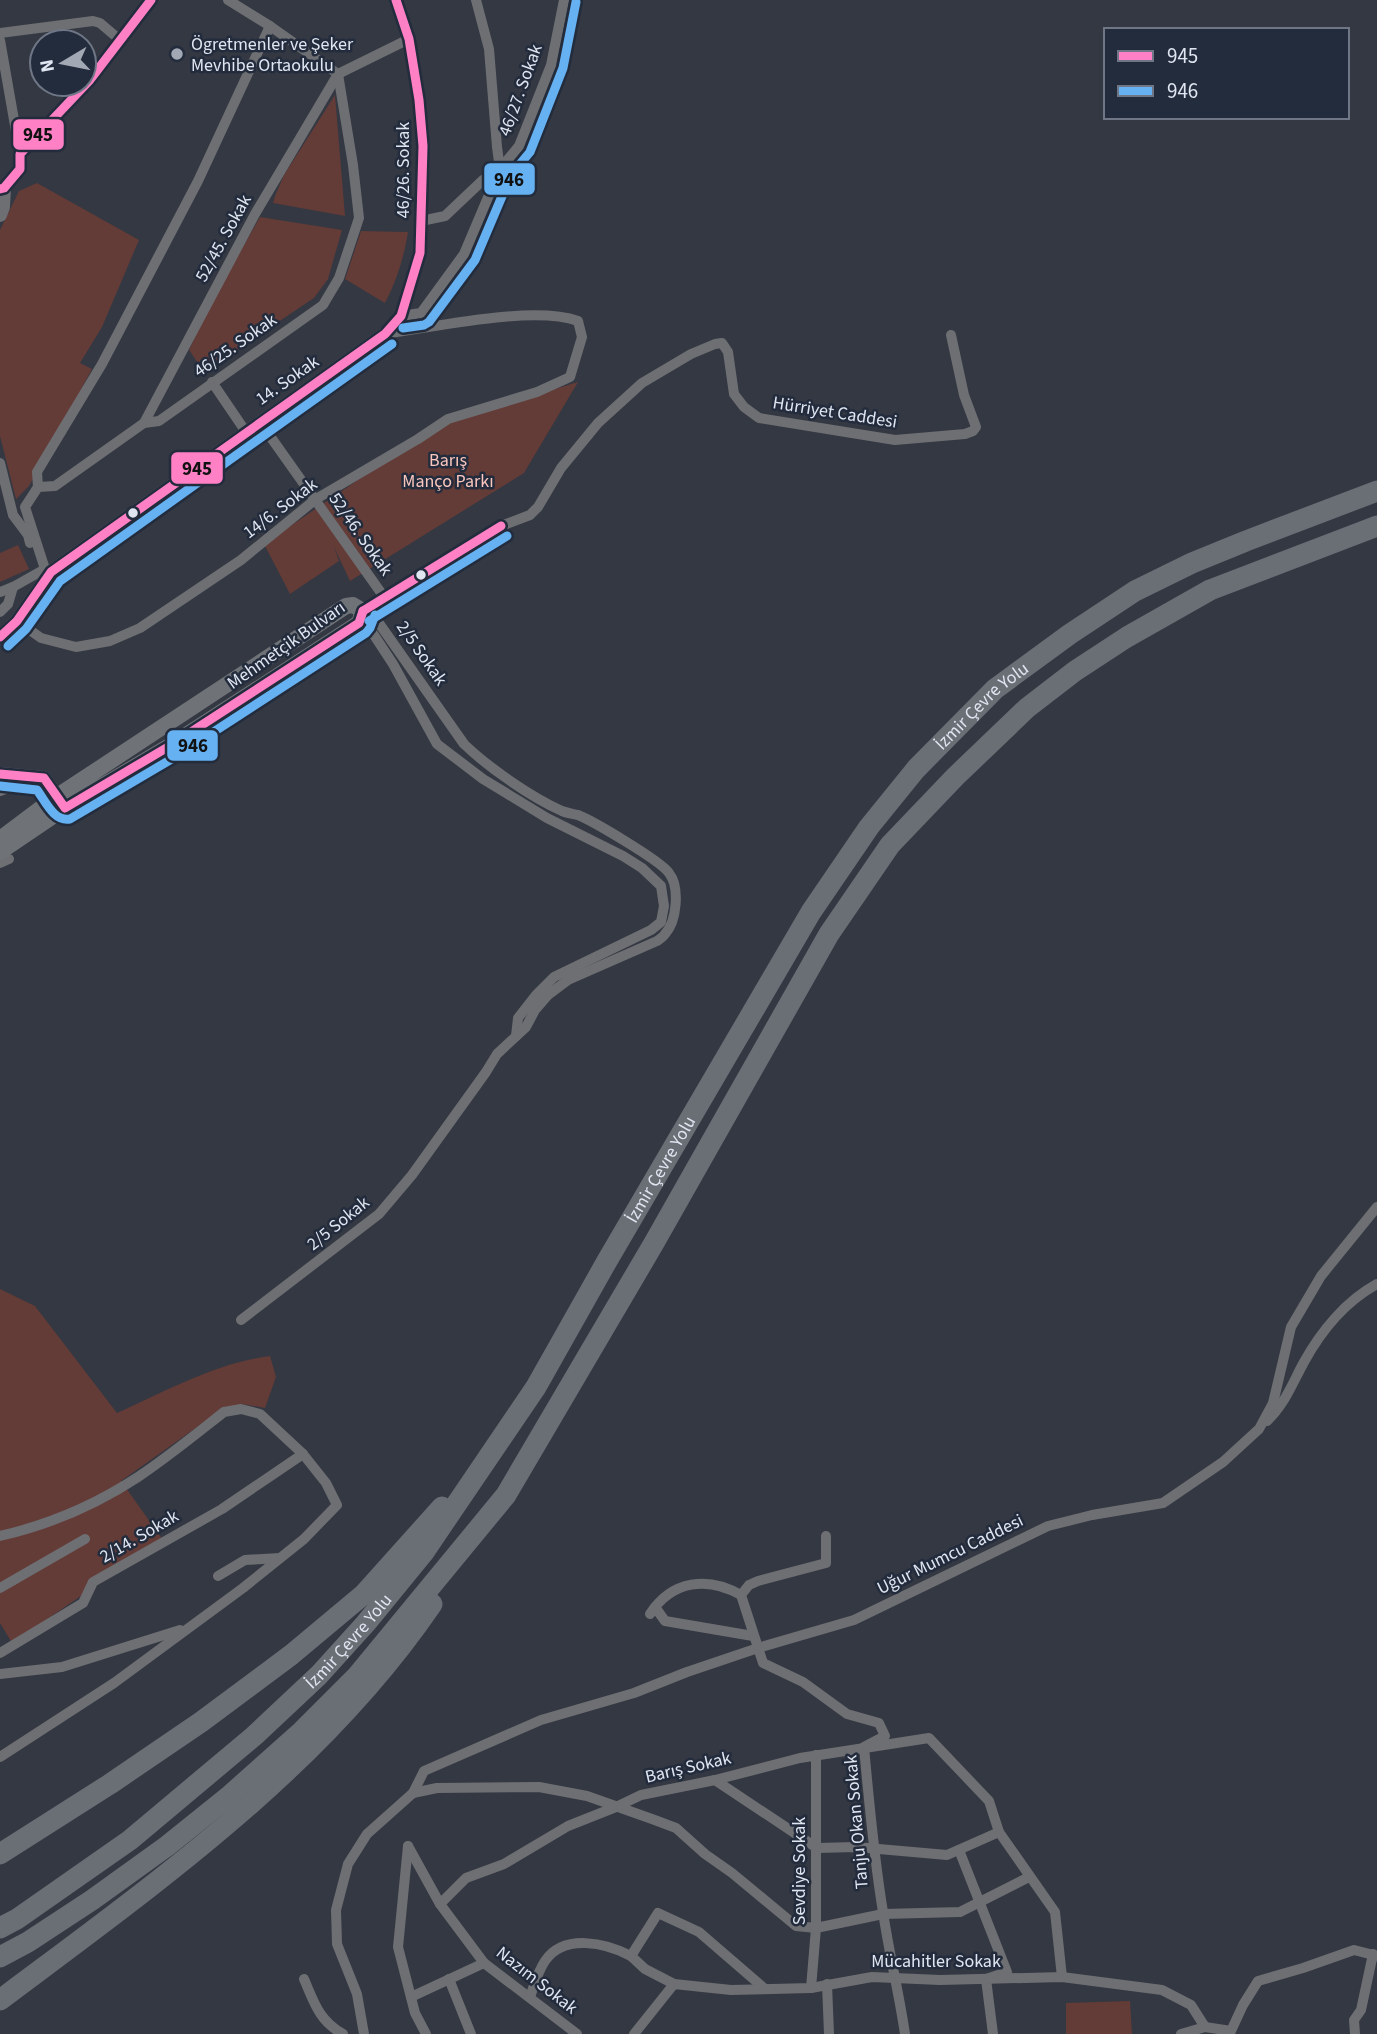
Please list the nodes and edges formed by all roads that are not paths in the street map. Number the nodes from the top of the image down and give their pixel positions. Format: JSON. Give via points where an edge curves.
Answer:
{"nodes":[{"id":1,"x":151,"y":0,"type":"edge"},
{"id":2,"x":228,"y":0,"type":"edge"},
{"id":3,"x":396,"y":0,"type":"edge"},
{"id":4,"x":476,"y":0,"type":"edge"},
{"id":5,"x":564,"y":0,"type":"edge"},
{"id":6,"x":270,"y":26,"type":"junction"},
{"id":7,"x":0,"y":33,"type":"edge"},
{"id":8,"x":408,"y":39,"type":"junction"},
{"id":9,"x":0,"y":40,"type":"edge"},
{"id":10,"x":120,"y":40,"type":"junction"},
{"id":11,"x":338,"y":75,"type":"junction"},
{"id":12,"x":5,"y":101,"type":"edge"},
{"id":13,"x":20,"y":154,"type":"junction"},
{"id":14,"x":500,"y":169,"type":"junction"},
{"id":15,"x":2,"y":188,"type":"edge"},
{"id":16,"x":0,"y":215,"type":"edge"},
{"id":17,"x":421,"y":221,"type":"junction"},
{"id":18,"x":401,"y":316,"type":"junction"},
{"id":19,"x":385,"y":334,"type":"junction"},
{"id":20,"x":951,"y":335,"type":"dead end"},
{"id":21,"x":570,"y":377,"type":"joint"},
{"id":22,"x":212,"y":382,"type":"junction"},
{"id":23,"x":144,"y":422,"type":"junction"},
{"id":24,"x":260,"y":422,"type":"junction"},
{"id":25,"x":246,"y":432,"type":"junction"},
{"id":26,"x":0,"y":463,"type":"edge"},
{"id":27,"x":3,"y":486,"type":"edge"},
{"id":28,"x":38,"y":487,"type":"junction"},
{"id":29,"x":1377,"y":491,"type":"edge"},
{"id":30,"x":316,"y":499,"type":"junction"},
{"id":31,"x":1377,"y":526,"type":"edge"},
{"id":32,"x":45,"y":571,"type":"junction"},
{"id":33,"x":13,"y":587,"type":"junction"},
{"id":34,"x":0,"y":592,"type":"edge"},
{"id":35,"x":384,"y":597,"type":"junction"},
{"id":36,"x":363,"y":611,"type":"junction"},
{"id":37,"x":0,"y":612,"type":"edge"},
{"id":38,"x":17,"y":621,"type":"junction"},
{"id":39,"x":0,"y":637,"type":"edge"},
{"id":40,"x":0,"y":774,"type":"edge"},
{"id":41,"x":34,"y":777,"type":"junction"},
{"id":42,"x":0,"y":791,"type":"edge"},
{"id":43,"x":60,"y":802,"type":"junction"},
{"id":44,"x":0,"y":839,"type":"edge"},
{"id":45,"x":0,"y":852,"type":"edge"},
{"id":46,"x":0,"y":863,"type":"edge"},
{"id":47,"x":516,"y":1036,"type":"junction"},
{"id":48,"x":1377,"y":1207,"type":"edge"},
{"id":49,"x":1377,"y":1284,"type":"edge"},
{"id":50,"x":241,"y":1320,"type":"dead end"},
{"id":51,"x":1259,"y":1429,"type":"junction"},
{"id":52,"x":303,"y":1454,"type":"junction"},
{"id":53,"x":482,"y":1465,"type":"junction"},
{"id":54,"x":506,"y":1495,"type":"junction"},
{"id":55,"x":0,"y":1536,"type":"edge"},
{"id":56,"x":827,"y":1536,"type":"dead end"},
{"id":57,"x":85,"y":1539,"type":"dead end"},
{"id":58,"x":280,"y":1558,"type":"junction"},
{"id":59,"x":218,"y":1576,"type":"dead end"},
{"id":60,"x":0,"y":1588,"type":"edge"},
{"id":61,"x":741,"y":1595,"type":"junction"},
{"id":62,"x":190,"y":1627,"type":"junction"},
{"id":63,"x":753,"y":1636,"type":"junction"},
{"id":64,"x":758,"y":1648,"type":"junction"},
{"id":65,"x":0,"y":1653,"type":"edge"},
{"id":66,"x":0,"y":1674,"type":"edge"},
{"id":67,"x":864,"y":1747,"type":"junction"},
{"id":68,"x":816,"y":1755,"type":"junction"},
{"id":69,"x":0,"y":1757,"type":"edge"},
{"id":70,"x":715,"y":1780,"type":"junction"},
{"id":71,"x":413,"y":1793,"type":"junction"},
{"id":72,"x":616,"y":1808,"type":"junction"},
{"id":73,"x":999,"y":1832,"type":"junction"},
{"id":74,"x":817,"y":1848,"type":"junction"},
{"id":75,"x":874,"y":1849,"type":"junction"},
{"id":76,"x":959,"y":1850,"type":"junction"},
{"id":77,"x":0,"y":1854,"type":"edge"},
{"id":78,"x":1029,"y":1877,"type":"junction"},
{"id":79,"x":980,"y":1902,"type":"junction"},
{"id":80,"x":440,"y":1904,"type":"junction"},
{"id":81,"x":883,"y":1914,"type":"junction"},
{"id":82,"x":0,"y":1928,"type":"edge"},
{"id":83,"x":816,"y":1928,"type":"junction"},
{"id":84,"x":1375,"y":1955,"type":"edge"},
{"id":85,"x":631,"y":1956,"type":"junction"},
{"id":86,"x":0,"y":1957,"type":"edge"},
{"id":87,"x":484,"y":1963,"type":"junction"},
{"id":88,"x":1062,"y":1977,"type":"junction"},
{"id":89,"x":896,"y":1978,"type":"junction"},
{"id":90,"x":304,"y":1979,"type":"dead end"},
{"id":91,"x":449,"y":1979,"type":"junction"},
{"id":92,"x":986,"y":1979,"type":"junction"},
{"id":93,"x":674,"y":1984,"type":"junction"},
{"id":94,"x":827,"y":1984,"type":"junction"},
{"id":95,"x":811,"y":1987,"type":"junction"},
{"id":96,"x":765,"y":1989,"type":"junction"},
{"id":97,"x":411,"y":1997,"type":"junction"},
{"id":98,"x":530,"y":1997,"type":"junction"},
{"id":99,"x":0,"y":2000,"type":"edge"},
{"id":100,"x":1205,"y":2027,"type":"junction"},
{"id":101,"x":342,"y":2034,"type":"edge"},
{"id":102,"x":364,"y":2034,"type":"edge"},
{"id":103,"x":426,"y":2034,"type":"edge"},
{"id":104,"x":471,"y":2034,"type":"edge"},
{"id":105,"x":577,"y":2034,"type":"edge"},
{"id":106,"x":634,"y":2034,"type":"edge"},
{"id":107,"x":829,"y":2034,"type":"edge"},
{"id":108,"x":905,"y":2034,"type":"edge"},
{"id":109,"x":993,"y":2034,"type":"edge"},
{"id":110,"x":1181,"y":2034,"type":"edge"},
{"id":111,"x":1356,"y":2034,"type":"edge"}],
"edges":[{"from":1,"to":10,"type":"street"},
{"from":2,"to":6,"type":"street"},
{"from":3,"to":8,"type":"street","name":"46/26. Sokak"},
{"from":4,"to":14,"type":"street","via":[[488,49]]},
{"from":5,"to":14,"type":"street","name":"46/27. Sokak","via":[[551,65],[519,146]]},
{"from":6,"to":11,"type":"street"},
{"from":6,"to":28,"type":"street","via":[[198,181],[102,364],[37,471]]},
{"from":7,"to":10,"type":"street","via":[[93,21]]},
{"from":8,"to":11,"type":"street"},
{"from":8,"to":17,"type":"street","name":"46/26. Sokak","via":[[423,146]]},
{"from":9,"to":12,"type":"street"},
{"from":10,"to":13,"type":"street","via":[[89,81]]},
{"from":11,"to":22,"type":"street","name":"46/25. Sokak","via":[[359,218],[339,278],[323,305]]},
{"from":11,"to":23,"type":"street","name":"52/45. Sokak","via":[[255,214]]},
{"from":12,"to":13,"type":"street"},
{"from":13,"to":15,"type":"street","via":[[20,169]]},
{"from":14,"to":17,"type":"street","via":[[445,216]]},
{"from":14,"to":18,"type":"street","name":"46/27. Sokak","via":[[464,254],[421,313]]},
{"from":15,"to":16,"type":"street"},
{"from":17,"to":18,"type":"street","name":"46/26. Sokak","via":[[420,253]]},
{"from":18,"to":19,"type":"street","name":"46/26. Sokak"},
{"from":19,"to":21,"type":"street","name":"14. Sokak","via":[[497,318],[567,317],[578,321],[582,337]]},
{"from":19,"to":24,"type":"street","name":"14. Sokak"},
{"from":20,"to":35,"type":"street","name":"Hürriyet Caddesi","via":[[976,427],[965,434],[895,440],[759,418],[733,394],[725,345],[715,344],[642,383],[598,423],[530,515],[500,526]]},
{"from":21,"to":30,"type":"street","name":"14/6. Sokak","via":[[448,419]]},
{"from":22,"to":23,"type":"street","name":"46/25. Sokak","via":[[159,421]]},
{"from":22,"to":25,"type":"street"},
{"from":23,"to":28,"type":"street","name":"46/25. Sokak","via":[[55,486]]},
{"from":24,"to":25,"type":"street","name":"14. Sokak"},
{"from":24,"to":30,"type":"street","name":"52/46. Sokak"},
{"from":25,"to":32,"type":"street","name":"14. Sokak"},
{"from":26,"to":27,"type":"street"},
{"from":27,"to":32,"type":"street","via":[[13,515]]},
{"from":28,"to":32,"type":"street","via":[[25,507]]},
{"from":29,"to":53,"type":"highway","name":"İzmir Çevre Yolu","via":[[1235,545],[1135,591],[995,689],[916,769],[869,827],[811,912],[536,1387]]},
{"from":30,"to":35,"type":"street","name":"52/46. Sokak"},
{"from":30,"to":38,"type":"street","name":"14/6. Sokak","via":[[241,560],[140,628],[110,641],[76,647],[41,638]]},
{"from":31,"to":54,"type":"highway","name":"İzmir Çevre Yolu","via":[[1210,590],[1075,671],[1027,708],[890,845],[829,934]]},
{"from":32,"to":33,"type":"street","name":"14. Sokak"},
{"from":32,"to":38,"type":"street"},
{"from":33,"to":34,"type":"street","name":"14. Sokak"},
{"from":33,"to":37,"type":"street"},
{"from":35,"to":36,"type":"street","name":"Hürriyet Caddesi"},
{"from":36,"to":43,"type":"main road","name":"Mehmetçik Bulvarı","via":[[346,606]]},
{"from":36,"to":47,"type":"street","name":"2/5 Sokak","via":[[438,744],[483,779],[642,868],[661,886],[662,922],[554,977],[518,1018]]},
{"from":36,"to":47,"type":"street","name":"2/5 Sokak","via":[[376,619],[464,744],[482,762],[649,856],[670,873],[675,886],[666,934],[568,980],[548,995]]},
{"from":38,"to":39,"type":"street"},
{"from":40,"to":41,"type":"street"},
{"from":41,"to":42,"type":"street"},
{"from":41,"to":43,"type":"street","via":[[44,778]]},
{"from":43,"to":44,"type":"main road","name":"Mehmetçik Bulvarı"},
{"from":43,"to":45,"type":"main road","name":"Mehmetçik Bulvarı"},
{"from":45,"to":46,"type":"street","via":[[9,859]]},
{"from":47,"to":50,"type":"street","name":"2/5 Sokak","via":[[497,1054],[379,1214]]},
{"from":48,"to":51,"type":"street","name":"Uğur Mumcu Caddesi","via":[[1321,1276],[1291,1326],[1273,1404]]},
{"from":49,"to":51,"type":"street","via":[[1332,1320],[1280,1409]]},
{"from":51,"to":64,"type":"street","name":"Uğur Mumcu Caddesi","via":[[1223,1462],[1163,1503],[1048,1526],[854,1620]]},
{"from":52,"to":55,"type":"street","via":[[260,1414],[241,1409],[224,1412],[137,1477],[53,1520]]},
{"from":52,"to":58,"type":"street","via":[[337,1505]]},
{"from":52,"to":65,"type":"street","name":"2/14. Sokak","via":[[222,1509],[93,1582],[83,1603]]},
{"from":53,"to":77,"type":"highway","via":[[364,1594],[291,1655],[201,1722]]},
{"from":53,"to":82,"type":"highway","name":"İzmir Çevre Yolu","via":[[424,1552],[319,1675],[130,1840]]},
{"from":54,"to":86,"type":"highway","name":"İzmir Çevre Yolu","via":[[357,1676],[302,1731],[167,1846]]},
{"from":54,"to":99,"type":"highway","via":[[414,1631],[310,1751],[182,1861]]},
{"from":56,"to":61,"type":"street","via":[[826,1563],[758,1581]]},
{"from":57,"to":60,"type":"street"},
{"from":58,"to":59,"type":"street","via":[[245,1560]]},
{"from":58,"to":62,"type":"street"},
{"from":61,"to":63,"type":"street"},
{"from":61,"to":63,"type":"street","via":[[727,1587],[697,1584],[675,1589],[652,1611],[666,1620]]},
{"from":62,"to":66,"type":"street","via":[[62,1667]]},
{"from":62,"to":69,"type":"street"},
{"from":63,"to":64,"type":"street"},
{"from":64,"to":67,"type":"street","name":"Tanju Okan Sokak","via":[[764,1663],[803,1682],[847,1714],[879,1723],[885,1736]]},
{"from":64,"to":71,"type":"street","name":"Uğur Mumcu Caddesi","via":[[634,1693],[529,1724],[424,1771]]},
{"from":67,"to":68,"type":"street","name":"Barış Sokak"},
{"from":67,"to":73,"type":"street","name":"Barış Sokak","via":[[929,1738],[989,1801]]},
{"from":67,"to":75,"type":"street","name":"Tanju Okan Sokak"},
{"from":68,"to":70,"type":"street","name":"Barış Sokak"},
{"from":68,"to":74,"type":"street","name":"Sevdiye Sokak"},
{"from":70,"to":72,"type":"street","name":"Barış Sokak","via":[[640,1795]]},
{"from":70,"to":74,"type":"street"},
{"from":71,"to":72,"type":"street","via":[[437,1788],[539,1787],[587,1796]]},
{"from":71,"to":102,"type":"street","name":"Uğur Mumcu Caddesi","via":[[367,1834],[348,1864],[336,1910],[337,1944],[357,1994]]},
{"from":72,"to":80,"type":"street","name":"Barış Sokak","via":[[568,1826],[504,1864],[466,1878]]},
{"from":72,"to":83,"type":"street","via":[[676,1828],[796,1926]]},
{"from":73,"to":76,"type":"street"},
{"from":73,"to":78,"type":"street"},
{"from":74,"to":75,"type":"street"},
{"from":74,"to":83,"type":"street","name":"Sevdiye Sokak"},
{"from":75,"to":76,"type":"street","via":[[947,1855]]},
{"from":75,"to":81,"type":"street","name":"Tanju Okan Sokak"},
{"from":76,"to":79,"type":"street"},
{"from":78,"to":79,"type":"street"},
{"from":78,"to":88,"type":"street","via":[[1055,1912]]},
{"from":79,"to":81,"type":"street","via":[[960,1912]]},
{"from":79,"to":92,"type":"street","via":[[1007,1972]]},
{"from":80,"to":87,"type":"street","name":"Nazım Sokak"},
{"from":80,"to":97,"type":"street","name":"Nazım Sokak","via":[[408,1846],[398,1947]]},
{"from":81,"to":83,"type":"street"},
{"from":81,"to":89,"type":"street","name":"Tanju Okan Sokak"},
{"from":83,"to":95,"type":"street","name":"Sevdiye Sokak"},
{"from":84,"to":100,"type":"street","via":[[1354,1950],[1258,1981],[1231,2031]]},
{"from":84,"to":111,"type":"street","via":[[1361,2010],[1354,2020]]},
{"from":85,"to":93,"type":"street"},
{"from":85,"to":96,"type":"street","via":[[658,1913],[699,1932]]},
{"from":85,"to":98,"type":"street","via":[[597,1943],[560,1946],[544,1961]]},
{"from":87,"to":91,"type":"street"},
{"from":87,"to":98,"type":"street","name":"Nazım Sokak"},
{"from":88,"to":92,"type":"street","name":"Mücahitler Sokak"},
{"from":88,"to":100,"type":"street","name":"Mücahitler Sokak","via":[[1161,1990],[1191,2005]]},
{"from":89,"to":92,"type":"street","name":"Mücahitler Sokak"},
{"from":89,"to":94,"type":"street","name":"Mücahitler Sokak"},
{"from":89,"to":108,"type":"street","name":"Tanju Okan Sokak"},
{"from":90,"to":101,"type":"street","via":[[320,2015]]},
{"from":91,"to":97,"type":"street"},
{"from":91,"to":104,"type":"street"},
{"from":92,"to":109,"type":"street"},
{"from":93,"to":96,"type":"street","name":"Mücahitler Sokak"},
{"from":93,"to":106,"type":"street"},
{"from":94,"to":95,"type":"street","name":"Mücahitler Sokak"},
{"from":94,"to":107,"type":"street"},
{"from":95,"to":96,"type":"street","name":"Mücahitler Sokak"},
{"from":97,"to":103,"type":"street"},
{"from":98,"to":105,"type":"street","name":"Nazım Sokak"},
{"from":100,"to":110,"type":"street"}]}
